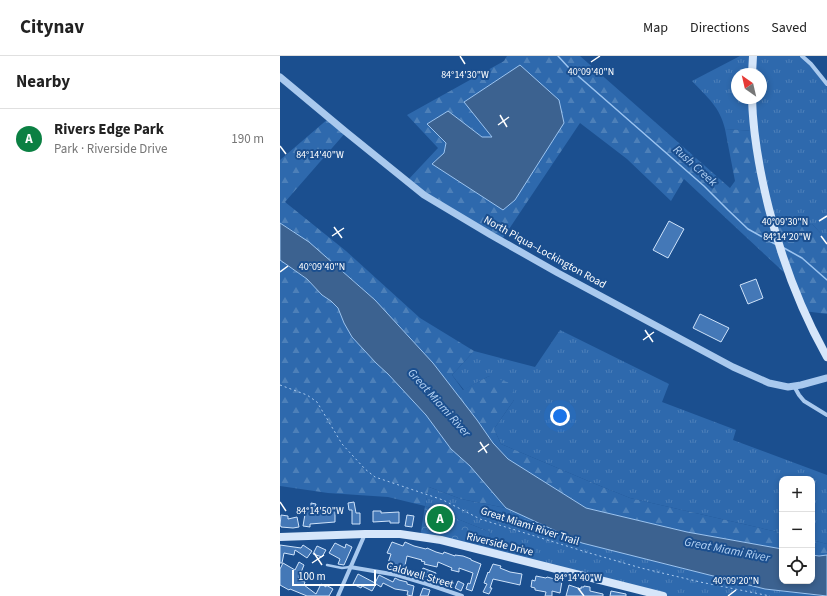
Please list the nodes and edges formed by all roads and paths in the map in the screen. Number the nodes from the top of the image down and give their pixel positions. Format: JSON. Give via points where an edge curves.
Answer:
{"nodes":[{"id":1,"x":753,"y":56,"type":"edge"},
{"id":2,"x":802,"y":56,"type":"edge"},
{"id":3,"x":752,"y":68,"type":"edge"},
{"id":4,"x":280,"y":77,"type":"edge"},
{"id":5,"x":827,"y":84,"type":"edge"},
{"id":6,"x":752,"y":104,"type":"edge"},
{"id":7,"x":827,"y":357,"type":"edge"},
{"id":8,"x":827,"y":378,"type":"edge"},
{"id":9,"x":280,"y":384,"type":"edge"},
{"id":10,"x":794,"y":386,"type":"junction"},
{"id":11,"x":827,"y":414,"type":"edge"},
{"id":12,"x":365,"y":534,"type":"junction"},
{"id":13,"x":280,"y":537,"type":"edge"},
{"id":14,"x":327,"y":565,"type":"dead end"},
{"id":15,"x":350,"y":568,"type":"junction"},
{"id":16,"x":338,"y":596,"type":"edge"},
{"id":17,"x":462,"y":596,"type":"edge"},
{"id":18,"x":663,"y":596,"type":"edge"},
{"id":19,"x":770,"y":596,"type":"edge"}],
"edges":[{"from":1,"to":3,"type":"main road"},
{"from":2,"to":5,"type":"street"},
{"from":4,"to":10,"type":"street","name":"North Piqua–Lockington Road","via":[[424,195],[558,273],[736,368],[769,383]]},
{"from":6,"to":7,"type":"main road","via":[[758,159],[774,228],[804,311]]},
{"from":8,"to":10,"type":"street","name":"North Piqua–Lockington Road"},
{"from":9,"to":19,"type":"path","name":"Great Miami River Trail","via":[[317,402],[342,444],[375,477],[443,500],[480,519],[586,552],[700,582]]},
{"from":10,"to":11,"type":"street","via":[[804,401]]},
{"from":12,"to":13,"type":"main road","name":"Riverside Drive"},
{"from":12,"to":15,"type":"street"},
{"from":12,"to":18,"type":"main road","name":"Riverside Drive","via":[[400,534],[441,540]]},
{"from":14,"to":15,"type":"lane"},
{"from":15,"to":16,"type":"street"},
{"from":15,"to":17,"type":"street","name":"Caldwell Street","via":[[397,575]]}]}
